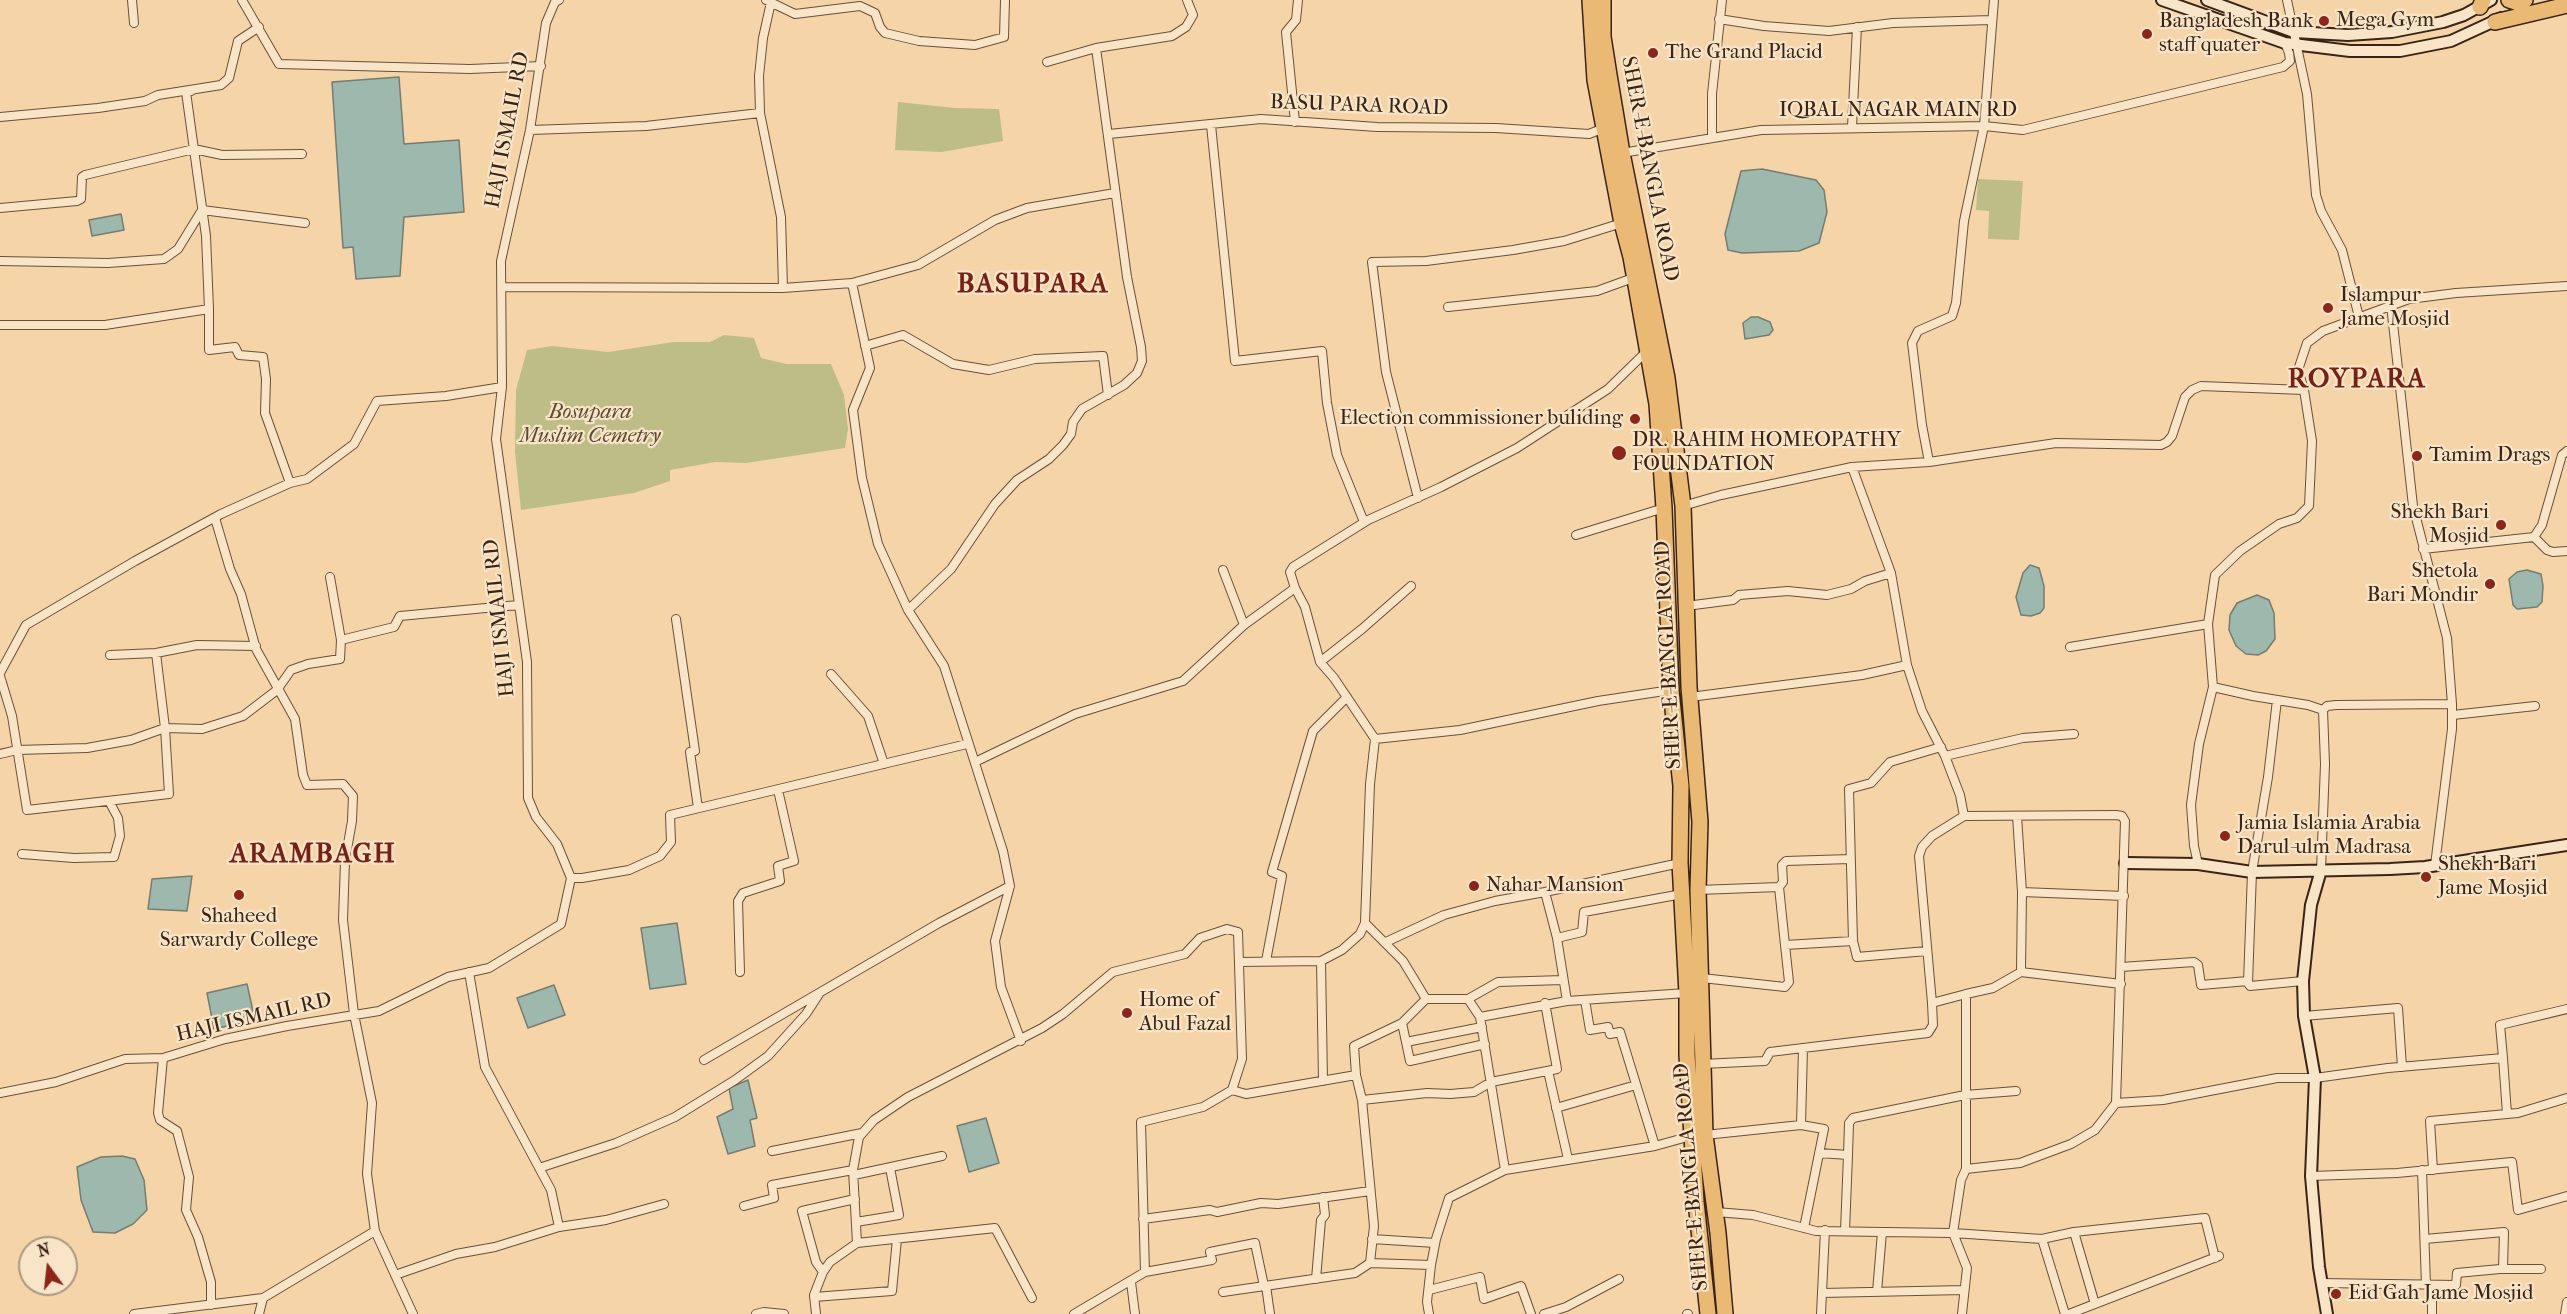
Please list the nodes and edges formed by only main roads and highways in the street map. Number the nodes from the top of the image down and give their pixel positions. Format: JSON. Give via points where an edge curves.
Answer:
{"nodes":[{"id":1,"x":1590,"y":0,"type":"edge"},
{"id":2,"x":1603,"y":0,"type":"edge"},
{"id":3,"x":2523,"y":0,"type":"edge"},
{"id":4,"x":2567,"y":5,"type":"edge"},
{"id":5,"x":2495,"y":22,"type":"road end"},
{"id":6,"x":1646,"y":306,"type":"junction"},
{"id":7,"x":1690,"y":704,"type":"junction"},
{"id":8,"x":1674,"y":714,"type":"junction"},
{"id":9,"x":1698,"y":1136,"type":"junction"},
{"id":10,"x":1719,"y":1233,"type":"junction"},
{"id":11,"x":1699,"y":1235,"type":"junction"},
{"id":12,"x":1708,"y":1314,"type":"edge"},
{"id":13,"x":1725,"y":1314,"type":"edge"}],
"edges":[{"from":1,"to":6,"type":"highway","name":"SHER-E-BANGLA ROAD","via":[[1595,80],[1633,278]]},
{"from":2,"to":6,"type":"highway","name":"SHER-E-BANGLA ROAD","via":[[1603,37]]},
{"from":3,"to":4,"type":"highway"},
{"from":4,"to":5,"type":"highway"},
{"from":6,"to":7,"type":"highway","name":"SHER-E-BANGLA ROAD","via":[[1667,378],[1683,506]]},
{"from":6,"to":8,"type":"highway","name":"SHER-E-BANGLA ROAD","via":[[1657,404]]},
{"from":7,"to":8,"type":"highway"},
{"from":7,"to":9,"type":"highway","name":"SHER-E-BANGLA ROAD","via":[[1700,822],[1702,1064]]},
{"from":8,"to":9,"type":"highway","name":"SHER-E-BANGLA ROAD","via":[[1681,786],[1686,1055]]},
{"from":9,"to":10,"type":"highway","name":"SHER-E-BANGLA ROAD"},
{"from":9,"to":11,"type":"highway","name":"SHER-E-BANGLA ROAD"},
{"from":10,"to":11,"type":"highway"},
{"from":10,"to":13,"type":"highway","name":"SHER-E-BANGLA ROAD"},
{"from":11,"to":12,"type":"highway","name":"SHER-E-BANGLA ROAD"}]}
